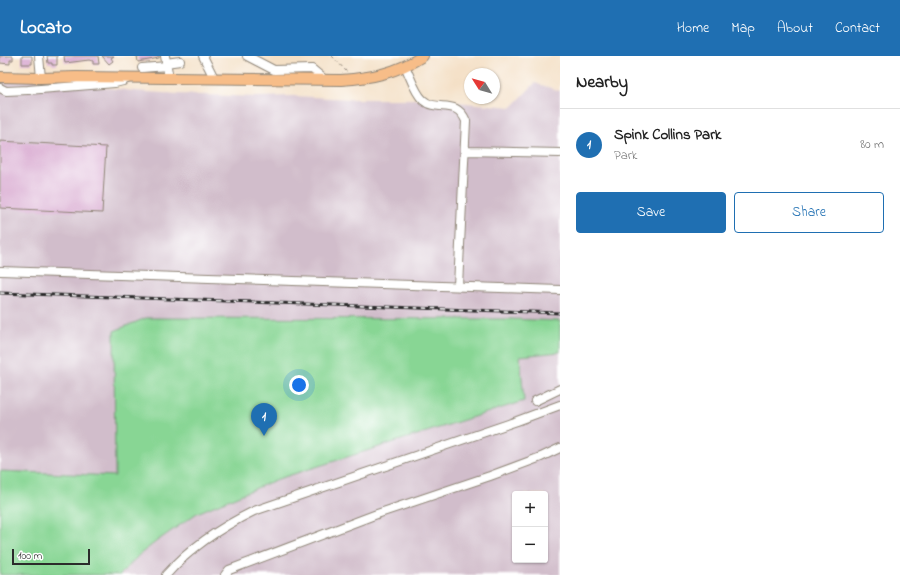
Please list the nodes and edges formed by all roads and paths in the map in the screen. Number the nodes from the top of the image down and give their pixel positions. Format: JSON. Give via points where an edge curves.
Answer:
{"nodes":[{"id":1,"x":39,"y":56,"type":"edge"},
{"id":2,"x":203,"y":56,"type":"edge"},
{"id":3,"x":248,"y":56,"type":"edge"},
{"id":4,"x":332,"y":56,"type":"edge"},
{"id":5,"x":423,"y":56,"type":"edge"},
{"id":6,"x":180,"y":61,"type":"dead end"},
{"id":7,"x":166,"y":62,"type":"edge"},
{"id":8,"x":405,"y":66,"type":"junction"},
{"id":9,"x":152,"y":67,"type":"junction"},
{"id":10,"x":142,"y":68,"type":"dead end"},
{"id":11,"x":0,"y":76,"type":"edge"},
{"id":12,"x":130,"y":77,"type":"junction"},
{"id":13,"x":41,"y":78,"type":"junction"},
{"id":14,"x":153,"y":78,"type":"junction"},
{"id":15,"x":169,"y":78,"type":"junction"},
{"id":16,"x":214,"y":78,"type":"junction"},
{"id":17,"x":324,"y":79,"type":"junction"},
{"id":18,"x":356,"y":79,"type":"junction"},
{"id":19,"x":0,"y":88,"type":"edge"},
{"id":20,"x":465,"y":151,"type":"junction"},
{"id":21,"x":560,"y":153,"type":"edge"},
{"id":22,"x":0,"y":271,"type":"edge"},
{"id":23,"x":458,"y":286,"type":"junction"},
{"id":24,"x":560,"y":290,"type":"edge"},
{"id":25,"x":560,"y":389,"type":"edge"},
{"id":26,"x":535,"y":401,"type":"dead end"},
{"id":27,"x":560,"y":405,"type":"edge"},
{"id":28,"x":560,"y":448,"type":"edge"},
{"id":29,"x":166,"y":575,"type":"edge"},
{"id":30,"x":225,"y":575,"type":"edge"}],
"edges":[{"from":1,"to":13,"type":"street"},
{"from":2,"to":16,"type":"street"},
{"from":3,"to":17,"type":"street","via":[[274,70],[312,70]]},
{"from":4,"to":18,"type":"path"},
{"from":5,"to":8,"type":"main road"},
{"from":6,"to":7,"type":"street"},
{"from":7,"to":9,"type":"street"},
{"from":7,"to":15,"type":"street"},
{"from":8,"to":18,"type":"main road"},
{"from":8,"to":20,"type":"street","via":[[423,100],[431,105],[452,107],[464,116]]},
{"from":9,"to":10,"type":"street"},
{"from":9,"to":14,"type":"street"},
{"from":11,"to":13,"type":"main road"},
{"from":12,"to":13,"type":"main road"},
{"from":12,"to":14,"type":"main road"},
{"from":12,"to":19,"type":"street","via":[[115,83],[6,91]]},
{"from":14,"to":15,"type":"main road"},
{"from":15,"to":16,"type":"main road"},
{"from":16,"to":17,"type":"main road"},
{"from":17,"to":18,"type":"main road"},
{"from":20,"to":21,"type":"street"},
{"from":20,"to":23,"type":"street"},
{"from":22,"to":23,"type":"street"},
{"from":23,"to":24,"type":"street"},
{"from":25,"to":26,"type":"street"},
{"from":27,"to":29,"type":"street","via":[[345,479],[233,521],[210,536]]},
{"from":28,"to":30,"type":"street","via":[[490,476],[270,554],[228,570]]}]}
